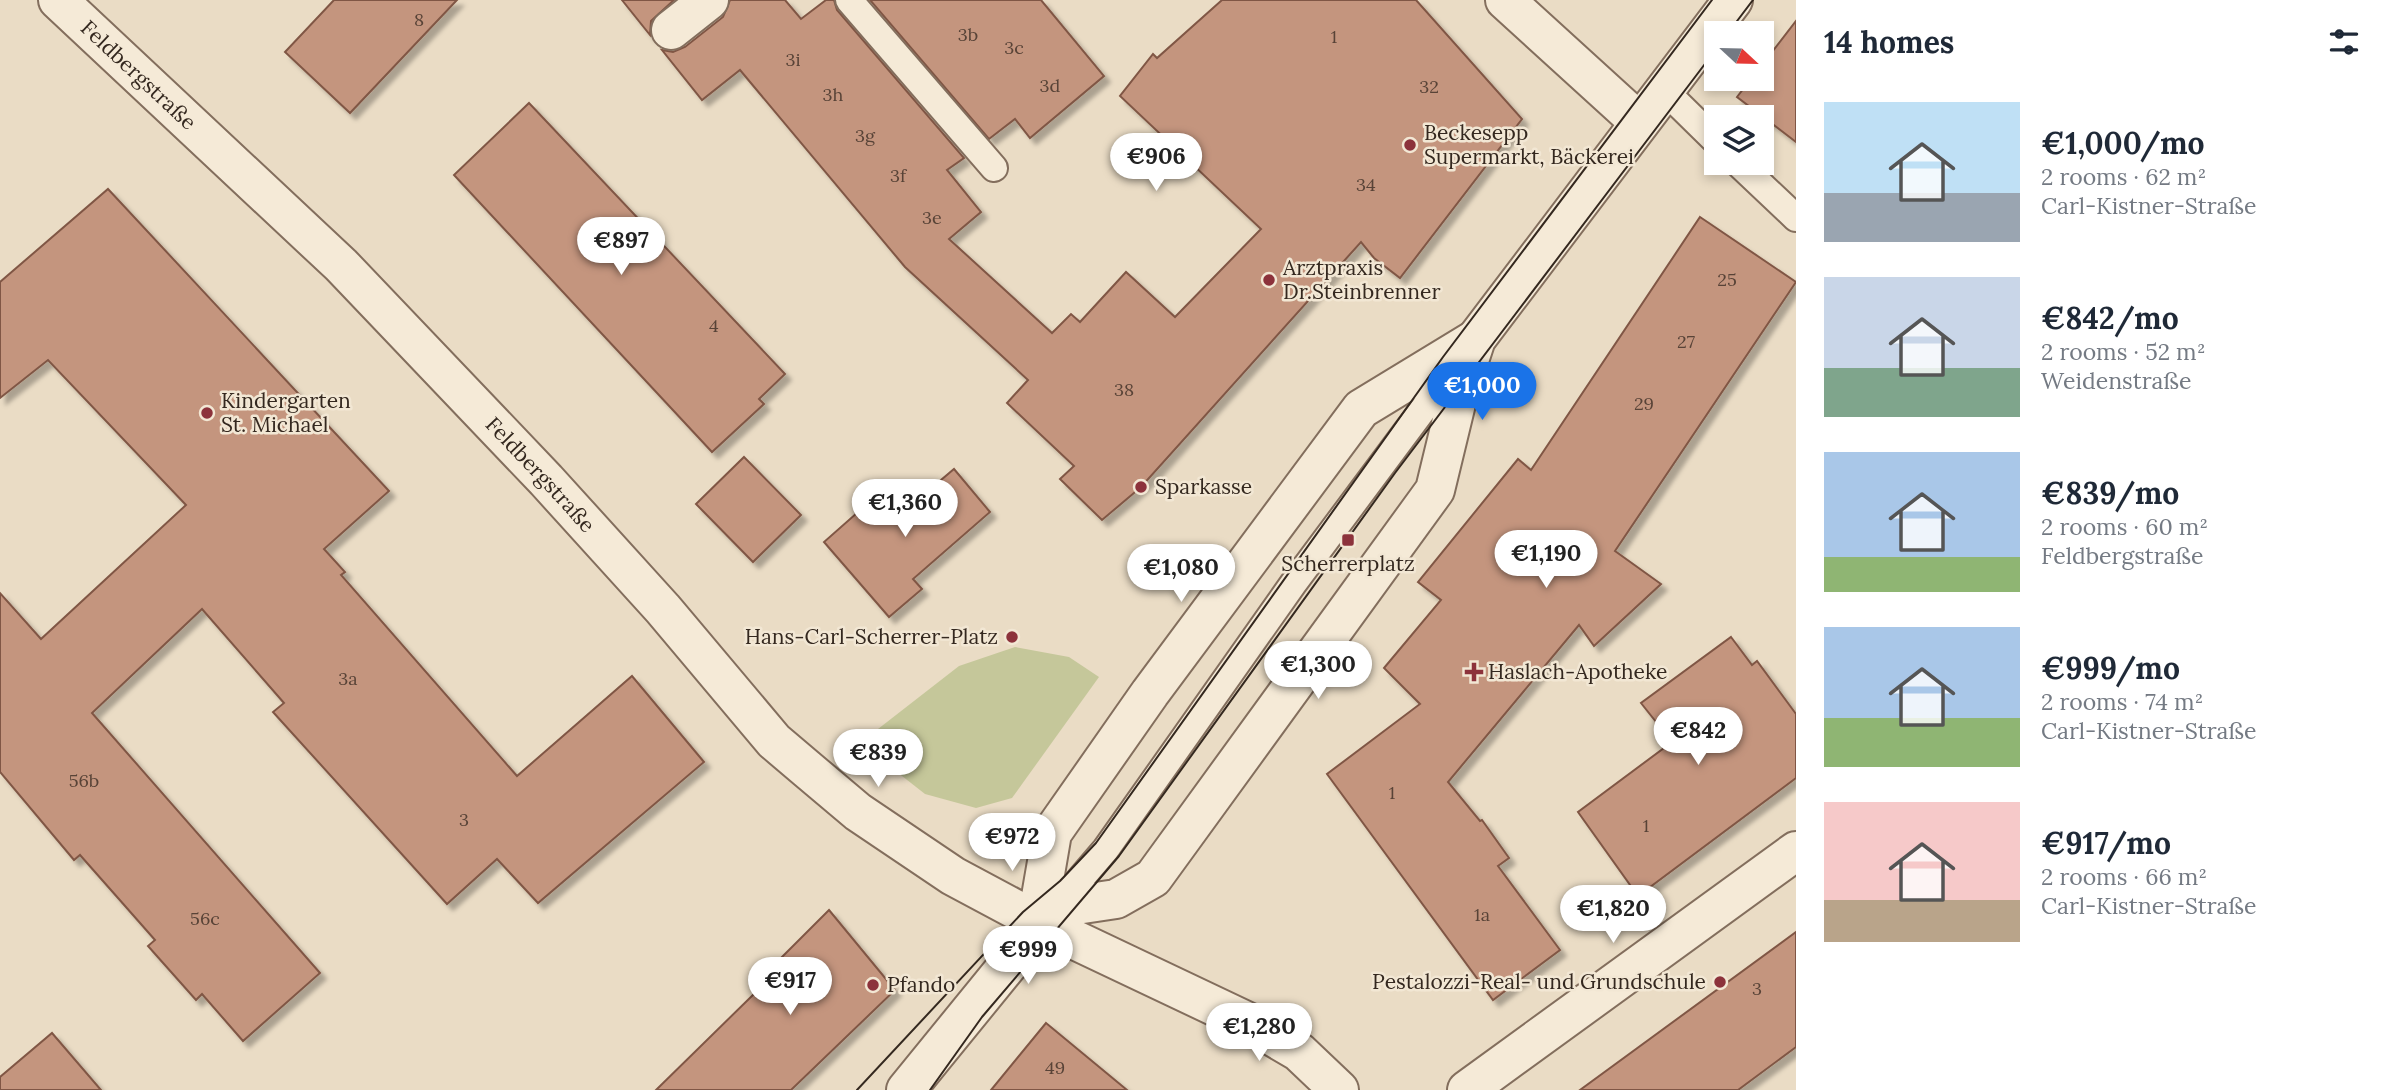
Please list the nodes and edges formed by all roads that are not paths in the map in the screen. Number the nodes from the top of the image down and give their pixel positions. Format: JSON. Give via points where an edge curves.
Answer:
{"nodes":[{"id":1,"x":709,"y":0,"type":"edge"},
{"id":2,"x":849,"y":0,"type":"edge"},
{"id":3,"x":1505,"y":0,"type":"edge"},
{"id":4,"x":1733,"y":0,"type":"edge"},
{"id":5,"x":62,"y":2,"type":"edge"},
{"id":6,"x":671,"y":30,"type":"dead end"},
{"id":7,"x":1664,"y":90,"type":"junction"},
{"id":8,"x":1639,"y":122,"type":"junction"},
{"id":9,"x":1704,"y":129,"type":"edge"},
{"id":10,"x":994,"y":168,"type":"dead end"},
{"id":11,"x":1751,"y":175,"type":"edge"},
{"id":12,"x":1796,"y":218,"type":"edge"},
{"id":13,"x":1476,"y":339,"type":"junction"},
{"id":14,"x":1796,"y":850,"type":"edge"},
{"id":15,"x":1042,"y":923,"type":"junction"},
{"id":16,"x":906,"y":1090,"type":"edge"},
{"id":17,"x":1339,"y":1090,"type":"edge"},
{"id":18,"x":1467,"y":1090,"type":"edge"}],
"edges":[{"from":1,"to":6,"type":"street"},
{"from":2,"to":10,"type":"lane"},
{"from":3,"to":8,"type":"street"},
{"from":4,"to":7,"type":"street"},
{"from":5,"to":15,"type":"street","name":"Feldbergstraße","via":[[341,265],[564,499],[774,741],[858,812],[953,876]]},
{"from":7,"to":8,"type":"street"},
{"from":7,"to":9,"type":"lane"},
{"from":8,"to":13,"type":"street"},
{"from":11,"to":12,"type":"lane"},
{"from":13,"to":15,"type":"lane","via":[[1293,583],[1106,849]]},
{"from":13,"to":15,"type":"street","via":[[1361,409],[1052,833],[1041,897]]},
{"from":13,"to":15,"type":"street","via":[[1435,490],[1153,878],[1116,899],[1076,905]]},
{"from":14,"to":18,"type":"street"},
{"from":15,"to":16,"type":"street"},
{"from":15,"to":17,"type":"street","name":"Feldbergstraße","via":[[1250,1023],[1299,1052]]}]}
